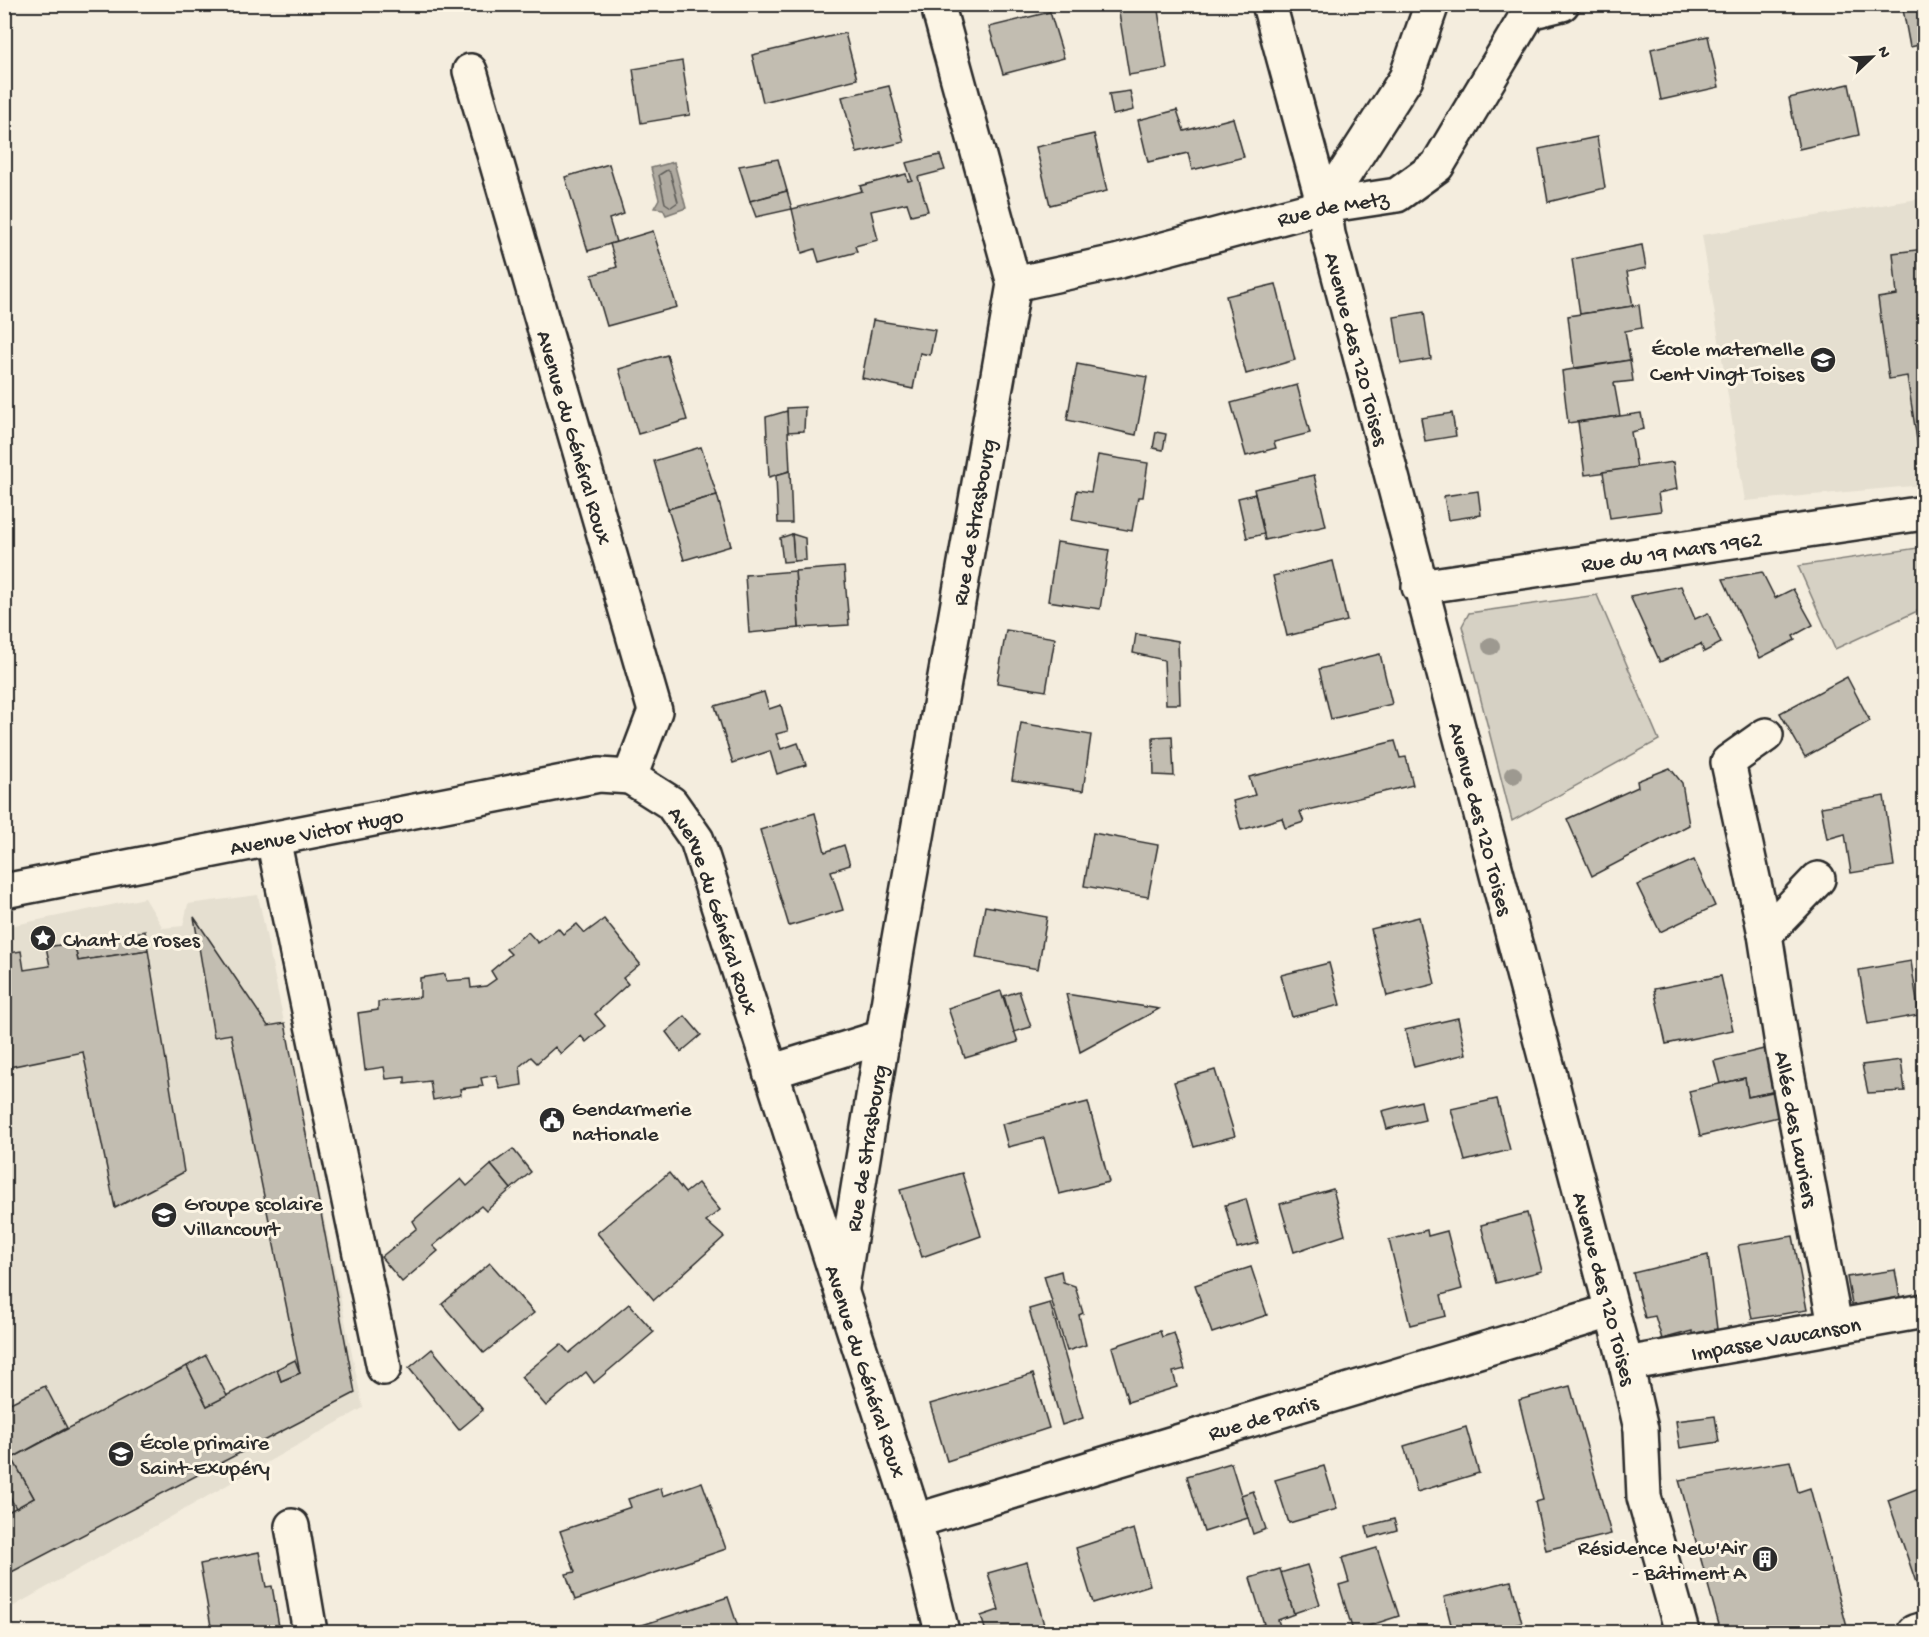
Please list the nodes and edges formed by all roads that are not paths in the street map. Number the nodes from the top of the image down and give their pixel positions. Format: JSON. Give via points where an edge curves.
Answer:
{"nodes":[{"id":1,"x":1269,"y":4,"type":"edge"},
{"id":2,"x":1432,"y":4,"type":"edge"},
{"id":3,"x":1562,"y":4,"type":"edge"},
{"id":4,"x":939,"y":14,"type":"dead end"},
{"id":5,"x":470,"y":71,"type":"dead end"},
{"id":6,"x":1324,"y":206,"type":"junction"},
{"id":7,"x":1014,"y":284,"type":"junction"},
{"id":8,"x":1924,"y":513,"type":"edge"},
{"id":9,"x":1419,"y":587,"type":"junction"},
{"id":10,"x":1766,"y":735,"type":"dead end"},
{"id":11,"x":630,"y":777,"type":"junction"},
{"id":12,"x":273,"y":839,"type":"junction"},
{"id":13,"x":1818,"y":879,"type":"dead end"},
{"id":14,"x":4,"y":891,"type":"edge"},
{"id":15,"x":1765,"y":934,"type":"junction"},
{"id":16,"x":883,"y":1037,"type":"junction"},
{"id":17,"x":770,"y":1072,"type":"junction"},
{"id":18,"x":841,"y":1294,"type":"junction"},
{"id":19,"x":1611,"y":1311,"type":"junction"},
{"id":20,"x":1924,"y":1311,"type":"edge"},
{"id":21,"x":1835,"y":1325,"type":"junction"},
{"id":22,"x":1626,"y":1364,"type":"junction"},
{"id":23,"x":384,"y":1368,"type":"dead end"},
{"id":24,"x":915,"y":1521,"type":"junction"},
{"id":25,"x":292,"y":1526,"type":"dead end"},
{"id":26,"x":1924,"y":1629,"type":"edge"},
{"id":27,"x":310,"y":1632,"type":"edge"},
{"id":28,"x":942,"y":1632,"type":"edge"},
{"id":29,"x":1682,"y":1632,"type":"edge"},
{"id":30,"x":1914,"y":1632,"type":"edge"}],
"edges":[{"from":1,"to":6,"type":"street","name":"Avenue des 120 Toises"},
{"from":2,"to":6,"type":"street","via":[[1406,78]]},
{"from":3,"to":6,"type":"street","name":"Rue de Metz","via":[[1529,12],[1437,166],[1397,195]]},
{"from":4,"to":7,"type":"street","name":"Rue de Strasbourg"},
{"from":5,"to":11,"type":"street","name":"Avenue du Général Roux","via":[[655,711]]},
{"from":6,"to":7,"type":"street","name":"Rue de Metz","via":[[1116,262]]},
{"from":6,"to":9,"type":"street","name":"Avenue des 120 Toises"},
{"from":7,"to":16,"type":"street","name":"Rue de Strasbourg"},
{"from":8,"to":9,"type":"street","name":"Rue du 19 Mars 1962"},
{"from":9,"to":19,"type":"street","name":"Avenue des 120 Toises"},
{"from":10,"to":15,"type":"street","name":"Allée des Lauriers","via":[[1728,762]]},
{"from":11,"to":12,"type":"street","name":"Avenue Victor Hugo","via":[[599,775]]},
{"from":11,"to":17,"type":"street","name":"Avenue du Général Roux","via":[[671,803],[696,840]]},
{"from":12,"to":14,"type":"street","name":"Avenue Victor Hugo"},
{"from":12,"to":23,"type":"street"},
{"from":13,"to":15,"type":"street"},
{"from":15,"to":21,"type":"street","name":"Allée des Lauriers"},
{"from":16,"to":17,"type":"street","name":"Rue de Strasbourg"},
{"from":16,"to":18,"type":"street","name":"Rue de Strasbourg"},
{"from":17,"to":18,"type":"street","name":"Avenue du Général Roux"},
{"from":18,"to":24,"type":"street","name":"Avenue du Général Roux"},
{"from":19,"to":22,"type":"street","name":"Avenue des 120 Toises"},
{"from":19,"to":24,"type":"street","name":"Rue de Paris"},
{"from":20,"to":21,"type":"street","name":"Impasse Vaucanson"},
{"from":21,"to":22,"type":"street","name":"Impasse Vaucanson"},
{"from":22,"to":29,"type":"street","name":"Avenue des 120 Toises","via":[[1641,1429],[1644,1497]]},
{"from":24,"to":28,"type":"street","name":"Avenue du Général Roux"},
{"from":25,"to":27,"type":"street"},
{"from":26,"to":30,"type":"street"}]}
